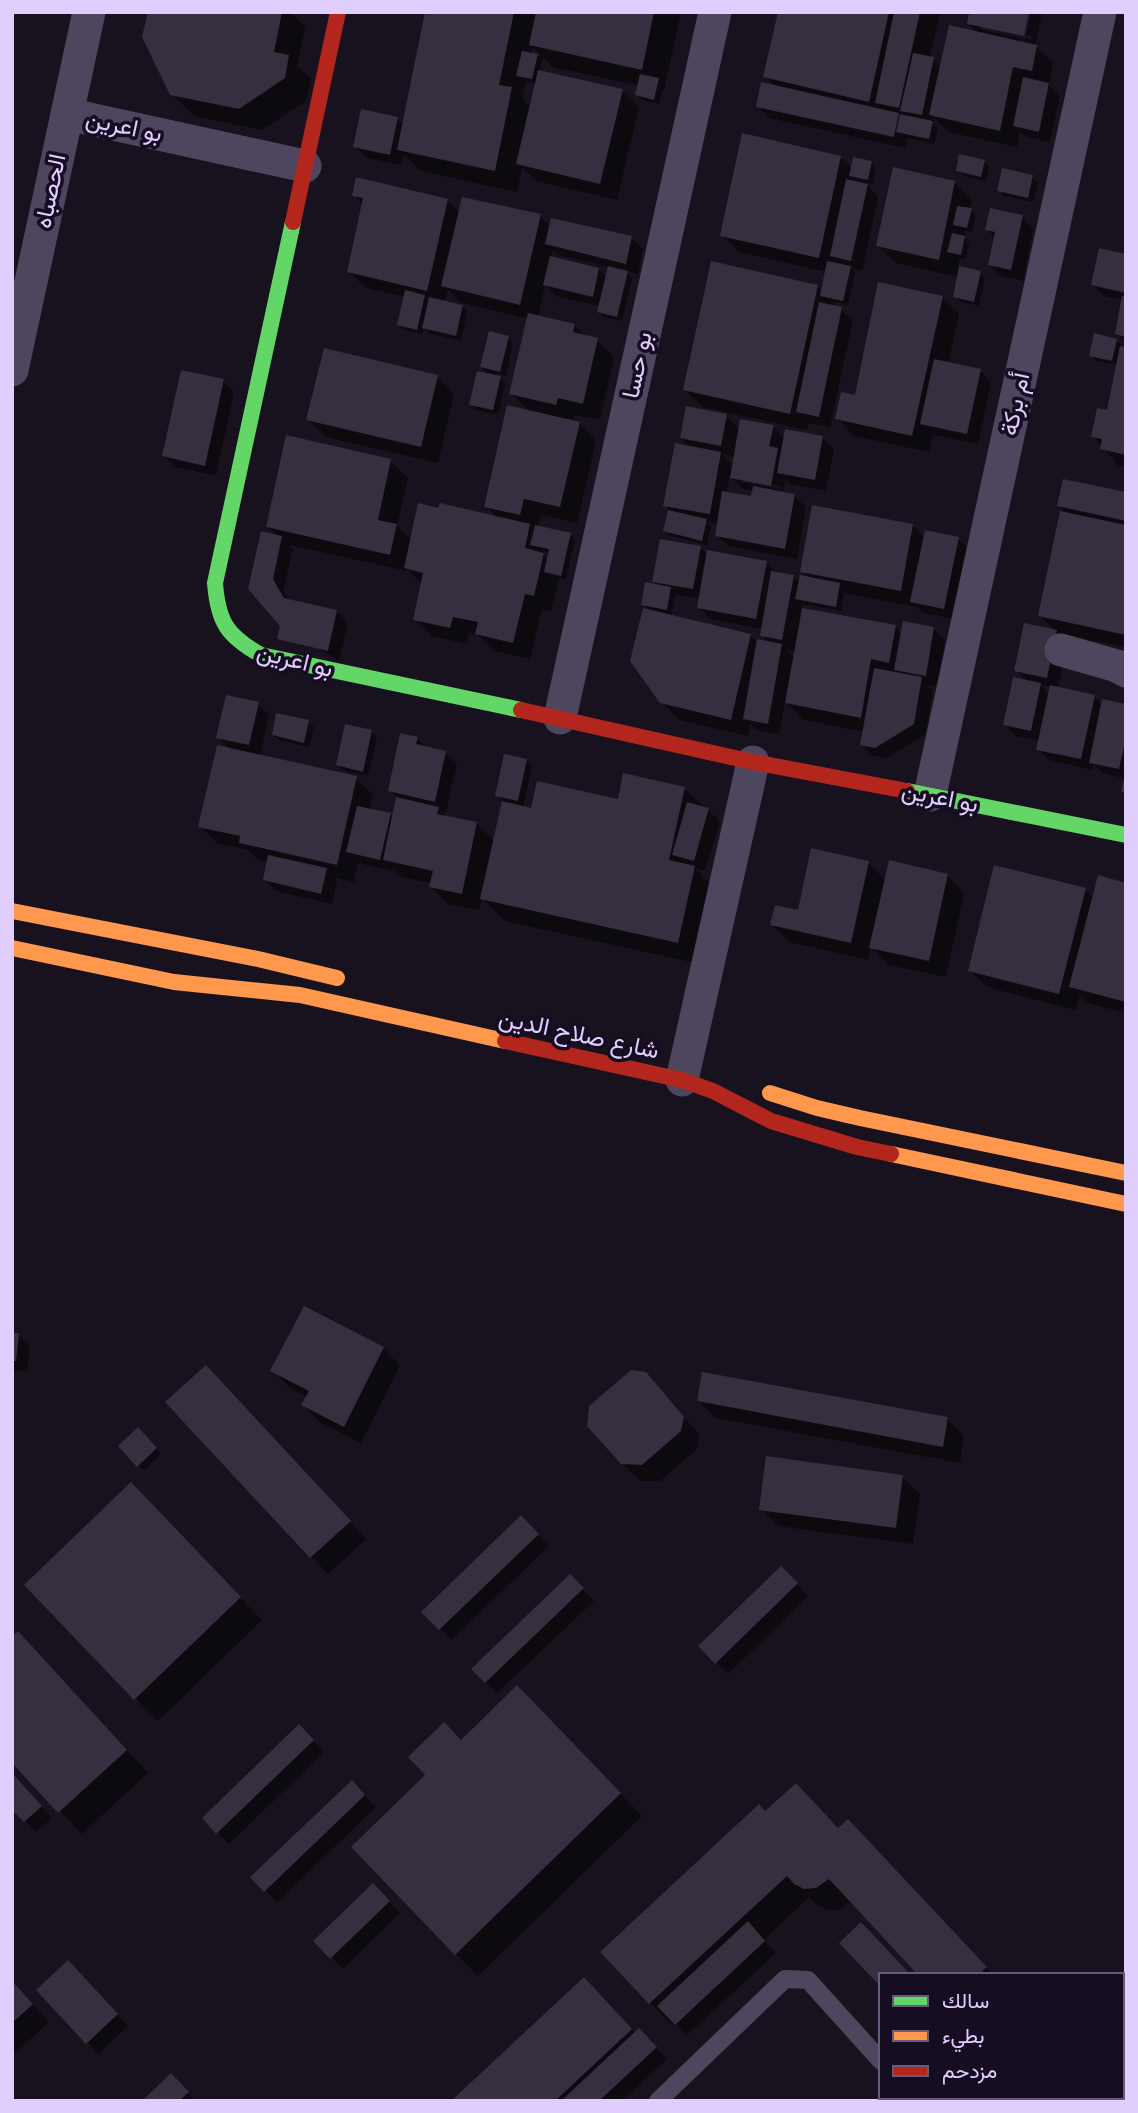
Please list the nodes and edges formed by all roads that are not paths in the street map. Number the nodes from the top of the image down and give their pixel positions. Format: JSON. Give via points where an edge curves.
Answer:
{"nodes":[{"id":1,"x":89,"y":12,"type":"edge"},
{"id":2,"x":338,"y":12,"type":"edge"},
{"id":3,"x":715,"y":12,"type":"edge"},
{"id":4,"x":1100,"y":12,"type":"edge"},
{"id":5,"x":67,"y":114,"type":"junction"},
{"id":6,"x":305,"y":166,"type":"junction"},
{"id":7,"x":12,"y":370,"type":"edge"},
{"id":8,"x":1061,"y":650,"type":"dead end"},
{"id":9,"x":1126,"y":671,"type":"edge"},
{"id":10,"x":560,"y":718,"type":"junction"},
{"id":11,"x":753,"y":762,"type":"junction"},
{"id":12,"x":930,"y":795,"type":"junction"},
{"id":13,"x":1126,"y":835,"type":"edge"},
{"id":14,"x":12,"y":911,"type":"edge"},
{"id":15,"x":12,"y":948,"type":"edge"},
{"id":16,"x":351,"y":981,"type":"dead end"},
{"id":17,"x":685,"y":1065,"type":"junction"},
{"id":18,"x":758,"y":1089,"type":"dead end"},
{"id":19,"x":1126,"y":1173,"type":"edge"},
{"id":20,"x":1126,"y":1204,"type":"edge"},
{"id":21,"x":879,"y":2059,"type":"edge"},
{"id":22,"x":658,"y":2101,"type":"edge"}],
"edges":[{"from":1,"to":5,"type":"street","name":"الحصباه"},
{"from":2,"to":6,"type":"street","name":"بو اعرين"},
{"from":3,"to":10,"type":"street","name":"بو حسا"},
{"from":4,"to":12,"type":"street","name":"أم بركة"},
{"from":5,"to":6,"type":"street","name":"بو اعرين"},
{"from":5,"to":7,"type":"street","name":"الحصباه"},
{"from":6,"to":10,"type":"street","name":"بو اعرين","via":[[215,583],[216,606],[224,628],[261,655]]},
{"from":8,"to":9,"type":"street"},
{"from":10,"to":11,"type":"street","name":"بو اعرين"},
{"from":11,"to":12,"type":"street","name":"بو اعرين"},
{"from":11,"to":17,"type":"street"},
{"from":12,"to":13,"type":"street","name":"بو اعرين"},
{"from":14,"to":16,"type":"street"},
{"from":15,"to":17,"type":"street","name":"شارع صلاح الدين","via":[[145,977],[276,991]]},
{"from":17,"to":20,"type":"street","name":"شارع صلاح الدين","via":[[713,1091],[771,1121],[857,1147]]},
{"from":18,"to":19,"type":"street","via":[[860,1118]]},
{"from":21,"to":22,"type":"lane","via":[[807,1980],[785,1979]]}]}
